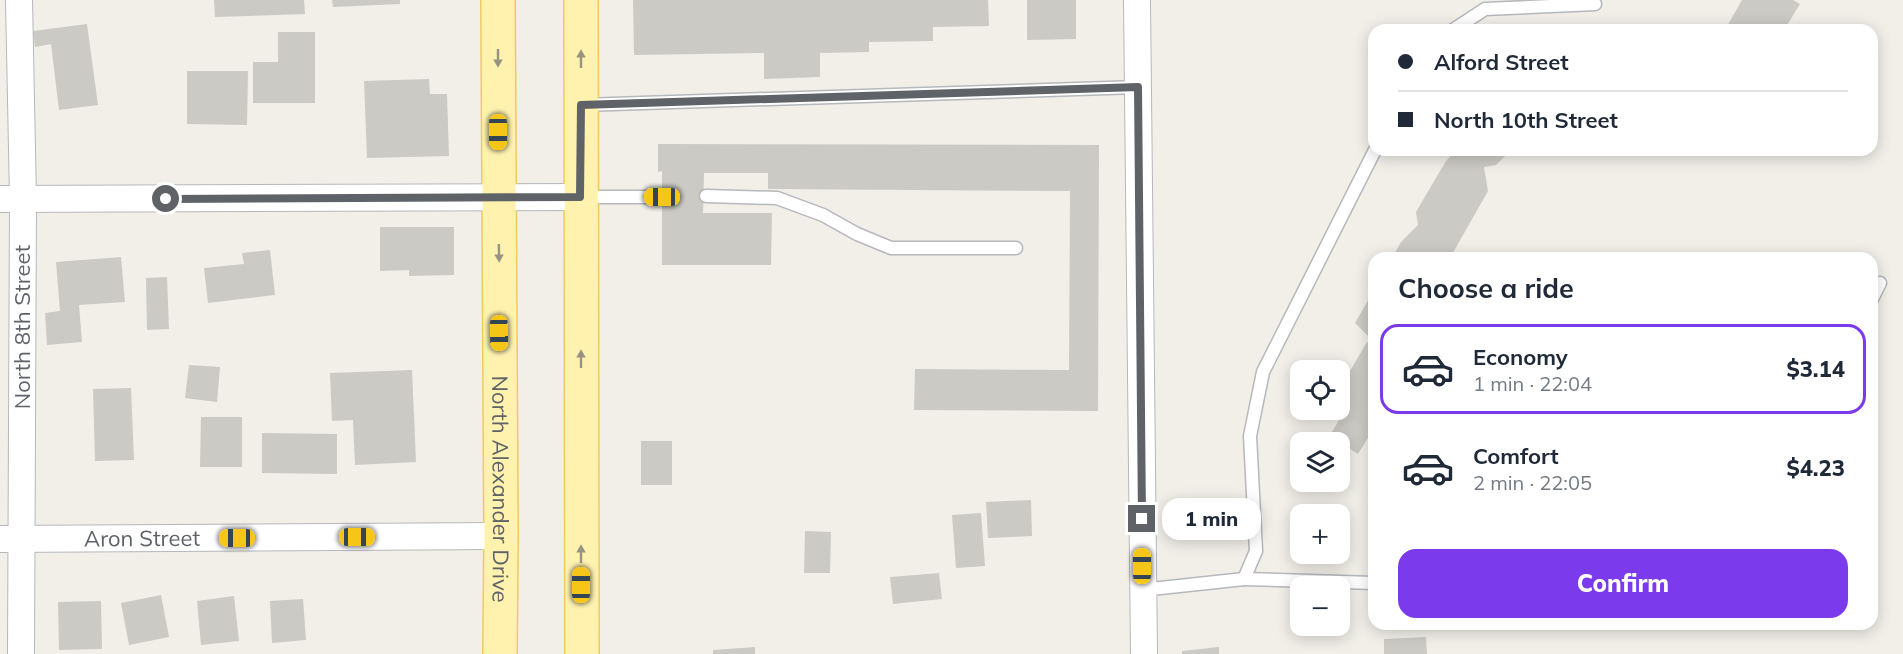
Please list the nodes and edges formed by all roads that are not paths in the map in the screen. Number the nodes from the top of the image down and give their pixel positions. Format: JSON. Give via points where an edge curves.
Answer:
{"nodes":[{"id":1,"x":19,"y":0,"type":"edge"},
{"id":2,"x":498,"y":0,"type":"edge"},
{"id":3,"x":581,"y":0,"type":"edge"},
{"id":4,"x":1137,"y":0,"type":"edge"},
{"id":5,"x":1595,"y":4,"type":"dead end"},
{"id":6,"x":1462,"y":24,"type":"edge"},
{"id":7,"x":1138,"y":87,"type":"junction"},
{"id":8,"x":581,"y":105,"type":"junction"},
{"id":9,"x":1372,"y":156,"type":"edge"},
{"id":10,"x":706,"y":196,"type":"dead end"},
{"id":11,"x":580,"y":197,"type":"junction"},
{"id":12,"x":662,"y":197,"type":"dead end"},
{"id":13,"x":498,"y":198,"type":"junction"},
{"id":14,"x":12,"y":199,"type":"edge"},
{"id":15,"x":1016,"y":248,"type":"dead end"},
{"id":16,"x":1880,"y":283,"type":"dead end"},
{"id":17,"x":1878,"y":287,"type":"edge"},
{"id":18,"x":501,"y":536,"type":"junction"},
{"id":19,"x":11,"y":539,"type":"edge"},
{"id":20,"x":1244,"y":579,"type":"junction"},
{"id":21,"x":1368,"y":583,"type":"edge"},
{"id":22,"x":1142,"y":590,"type":"junction"},
{"id":23,"x":21,"y":654,"type":"edge"},
{"id":24,"x":500,"y":654,"type":"edge"},
{"id":25,"x":582,"y":654,"type":"edge"},
{"id":26,"x":1144,"y":654,"type":"edge"}],
"edges":[{"from":1,"to":14,"type":"street","name":"North 8th Street"},
{"from":2,"to":13,"type":"main road","name":"North Alexander Drive","one_way":true},
{"from":8,"to":3,"type":"main road","one_way":true},
{"from":4,"to":7,"type":"street"},
{"from":5,"to":6,"type":"lane","via":[[1485,9]]},
{"from":7,"to":8,"type":"lane"},
{"from":7,"to":22,"type":"street"},
{"from":8,"to":11,"type":"main road"},
{"from":9,"to":20,"type":"lane","via":[[1263,372],[1250,436],[1256,551]]},
{"from":10,"to":15,"type":"lane","via":[[777,198],[824,215],[891,248]]},
{"from":11,"to":12,"type":"lane"},
{"from":11,"to":13,"type":"street"},
{"from":25,"to":11,"type":"main road","one_way":true},
{"from":13,"to":14,"type":"street"},
{"from":13,"to":18,"type":"main road","name":"North Alexander Drive","one_way":true},
{"from":14,"to":19,"type":"street","name":"North 8th Street"},
{"from":16,"to":17,"type":"lane"},
{"from":18,"to":19,"type":"street","name":"Aron Street"},
{"from":18,"to":24,"type":"main road","name":"North Alexander Drive"},
{"from":19,"to":23,"type":"street","name":"North 8th Street"},
{"from":20,"to":21,"type":"lane"},
{"from":20,"to":22,"type":"lane"},
{"from":22,"to":26,"type":"street"}]}
